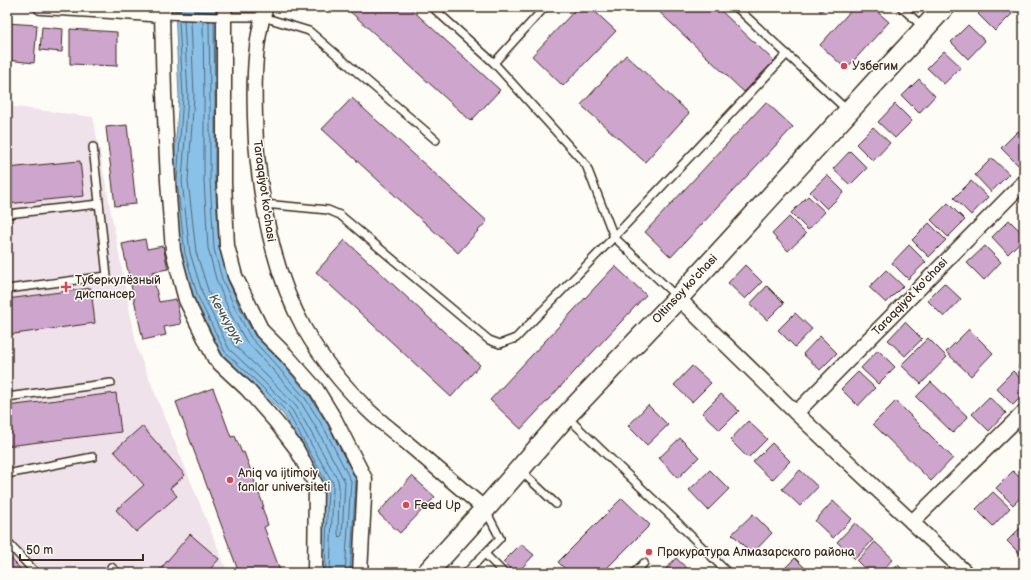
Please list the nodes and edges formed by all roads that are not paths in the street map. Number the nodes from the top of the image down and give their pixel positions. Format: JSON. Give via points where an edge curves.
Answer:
{"nodes":[{"id":1,"x":41,"y":7,"type":"edge"},
{"id":2,"x":432,"y":7,"type":"edge"},
{"id":3,"x":545,"y":7,"type":"edge"},
{"id":4,"x":736,"y":7,"type":"edge"},
{"id":5,"x":901,"y":7,"type":"edge"},
{"id":6,"x":944,"y":7,"type":"edge"},
{"id":7,"x":111,"y":9,"type":"edge"},
{"id":8,"x":163,"y":11,"type":"edge"},
{"id":9,"x":225,"y":12,"type":"edge"},
{"id":10,"x":264,"y":12,"type":"edge"},
{"id":11,"x":925,"y":29,"type":"junction"},
{"id":12,"x":787,"y":54,"type":"junction"},
{"id":13,"x":494,"y":63,"type":"junction"},
{"id":14,"x":849,"y":112,"type":"junction"},
{"id":15,"x":436,"y":140,"type":"dead end"},
{"id":16,"x":92,"y":147,"type":"dead end"},
{"id":17,"x":1024,"y":182,"type":"edge"},
{"id":18,"x":99,"y":204,"type":"junction"},
{"id":19,"x":264,"y":204,"type":"junction"},
{"id":20,"x":7,"y":214,"type":"edge"},
{"id":21,"x":614,"y":237,"type":"junction"},
{"id":22,"x":7,"y":289,"type":"edge"},
{"id":23,"x":678,"y":298,"type":"junction"},
{"id":24,"x":111,"y":383,"type":"dead end"},
{"id":25,"x":7,"y":397,"type":"edge"},
{"id":26,"x":1024,"y":412,"type":"edge"},
{"id":27,"x":796,"y":413,"type":"junction"},
{"id":28,"x":566,"y":416,"type":"junction"},
{"id":29,"x":93,"y":457,"type":"dead end"},
{"id":30,"x":520,"y":469,"type":"junction"},
{"id":31,"x":7,"y":474,"type":"edge"},
{"id":32,"x":556,"y":504,"type":"dead end"},
{"id":33,"x":485,"y":509,"type":"junction"},
{"id":34,"x":912,"y":522,"type":"junction"},
{"id":35,"x":7,"y":542,"type":"edge"},
{"id":36,"x":485,"y":554,"type":"junction"},
{"id":37,"x":644,"y":563,"type":"dead end"},
{"id":38,"x":111,"y":567,"type":"dead end"},
{"id":39,"x":959,"y":571,"type":"edge"},
{"id":40,"x":36,"y":573,"type":"edge"},
{"id":41,"x":118,"y":573,"type":"edge"},
{"id":42,"x":315,"y":573,"type":"edge"},
{"id":43,"x":360,"y":573,"type":"edge"},
{"id":44,"x":427,"y":573,"type":"edge"},
{"id":45,"x":466,"y":573,"type":"edge"},
{"id":46,"x":504,"y":573,"type":"edge"},
{"id":47,"x":634,"y":573,"type":"edge"},
{"id":48,"x":728,"y":573,"type":"edge"}],
"edges":[{"from":1,"to":7,"type":"street"},
{"from":2,"to":13,"type":"lane"},
{"from":3,"to":13,"type":"lane"},
{"from":4,"to":12,"type":"lane"},
{"from":5,"to":11,"type":"lane"},
{"from":6,"to":11,"type":"street","name":"Oltinsoy ko'chasi"},
{"from":7,"to":8,"type":"street"},
{"from":8,"to":9,"type":"lane"},
{"from":8,"to":42,"type":"street","via":[[164,94],[173,251],[186,300],[215,359],[247,389],[276,422],[296,448],[316,485]]},
{"from":9,"to":10,"type":"lane"},
{"from":9,"to":43,"type":"street","via":[[224,182],[227,246],[235,276],[262,331],[316,389],[335,420],[365,480]]},
{"from":10,"to":15,"type":"lane","via":[[309,31]]},
{"from":10,"to":19,"type":"street","name":"Taraqqiyot ko'chasi","via":[[258,39],[255,112]]},
{"from":11,"to":14,"type":"street","name":"Oltinsoy ko'chasi"},
{"from":12,"to":14,"type":"lane"},
{"from":12,"to":21,"type":"lane"},
{"from":13,"to":21,"type":"lane","via":[[586,165]]},
{"from":14,"to":23,"type":"street","name":"Oltinsoy ko'chasi"},
{"from":16,"to":18,"type":"lane"},
{"from":17,"to":27,"type":"street","name":"Taraqqiyot ko'chasi"},
{"from":18,"to":20,"type":"lane"},
{"from":18,"to":22,"type":"lane","via":[[107,276]]},
{"from":19,"to":21,"type":"lane","via":[[328,210],[340,215],[489,340],[500,344],[516,338]]},
{"from":19,"to":33,"type":"street","name":"Taraqqiyot ko'chasi","via":[[275,258],[288,292],[304,327],[325,361],[368,410]]},
{"from":21,"to":23,"type":"lane"},
{"from":23,"to":27,"type":"street"},
{"from":23,"to":28,"type":"street","name":"Oltinsoy ko'chasi"},
{"from":24,"to":25,"type":"lane"},
{"from":26,"to":34,"type":"street"},
{"from":27,"to":34,"type":"street"},
{"from":28,"to":30,"type":"street","name":"Oltinsoy ko'chasi"},
{"from":28,"to":48,"type":"lane"},
{"from":29,"to":31,"type":"lane"},
{"from":30,"to":32,"type":"lane"},
{"from":30,"to":33,"type":"street","name":"Oltinsoy ko'chasi"},
{"from":33,"to":36,"type":"lane","via":[[500,538]]},
{"from":33,"to":44,"type":"street","name":"Oltinsoy ko'chasi"},
{"from":34,"to":39,"type":"street"},
{"from":35,"to":40,"type":"lane"},
{"from":36,"to":45,"type":"lane"},
{"from":36,"to":46,"type":"lane"},
{"from":37,"to":47,"type":"lane"},
{"from":38,"to":41,"type":"lane"}]}
